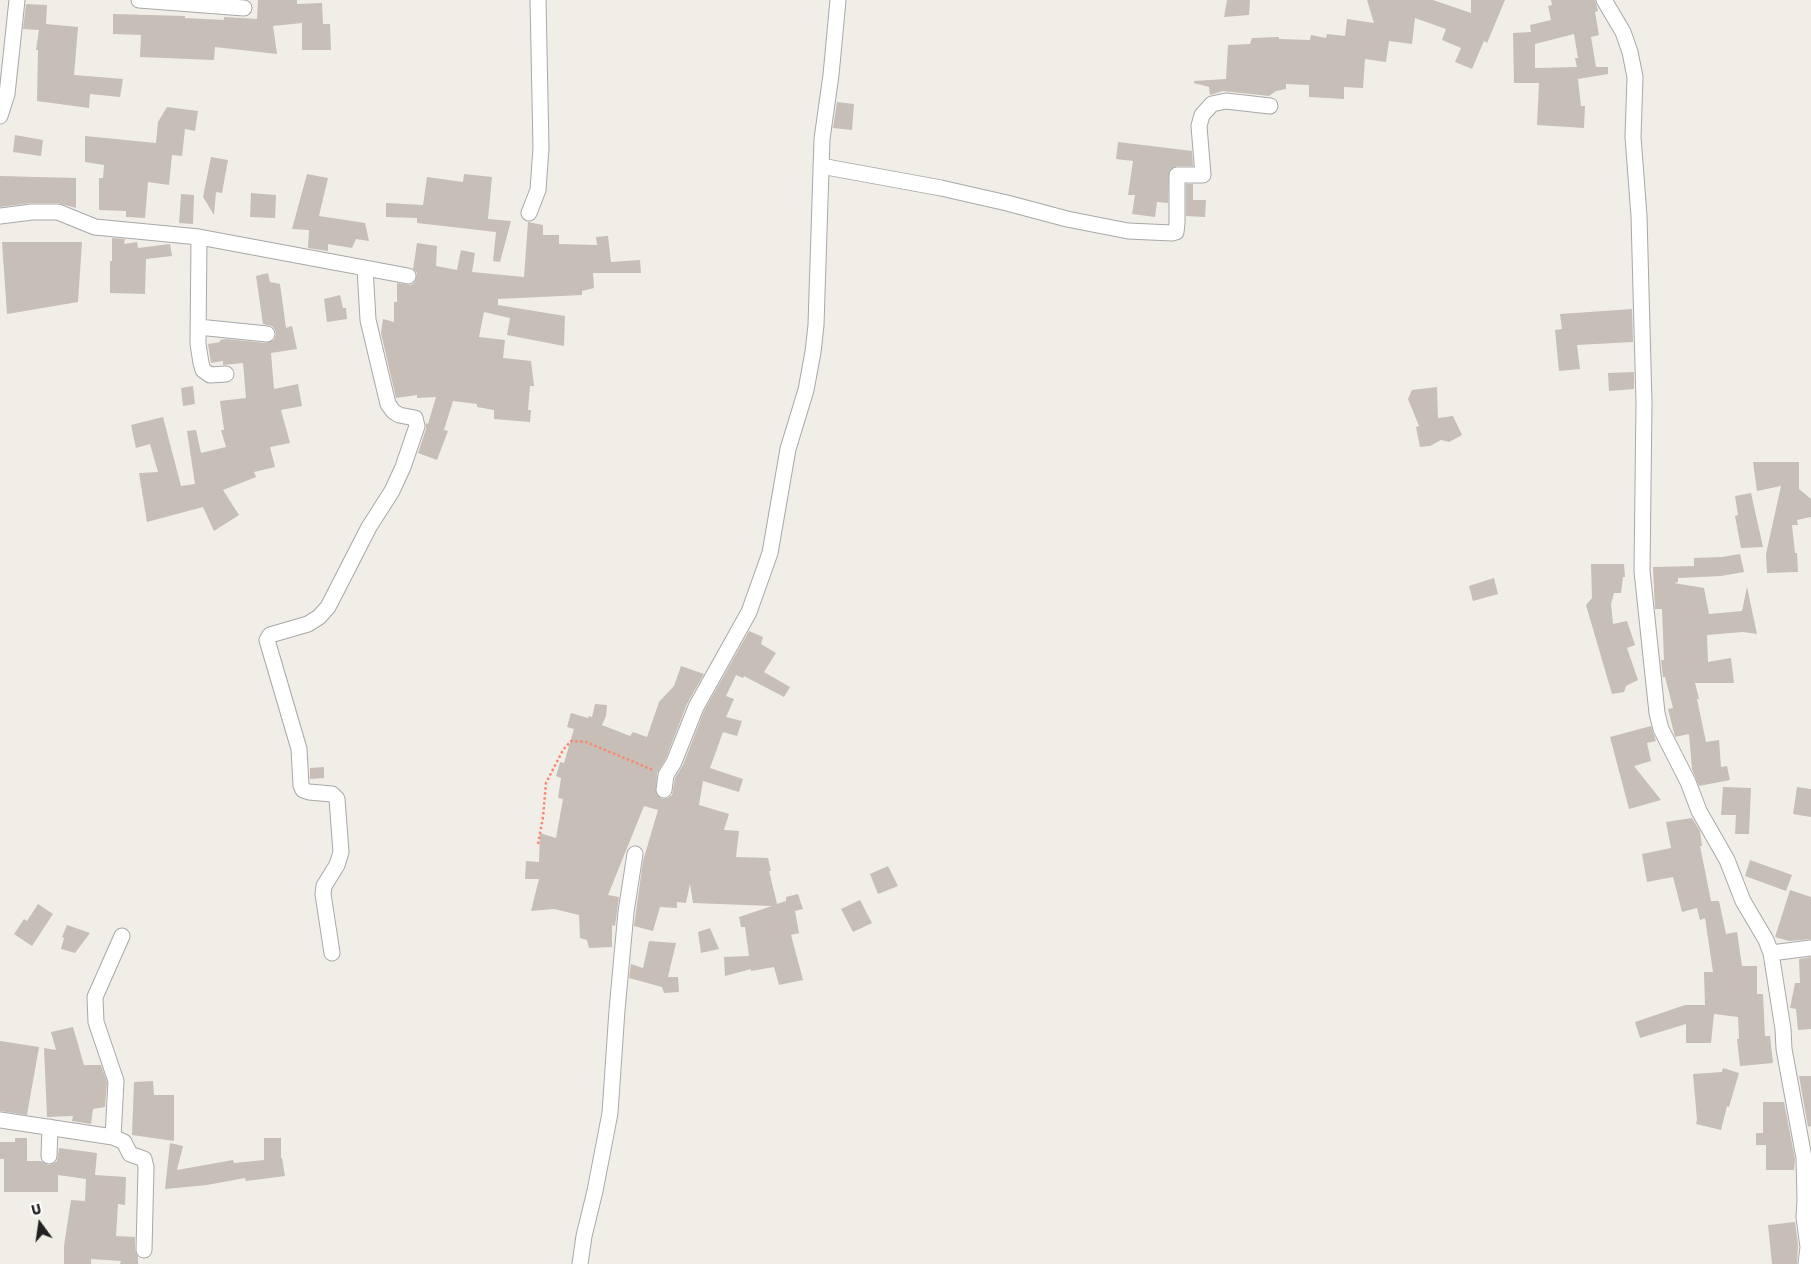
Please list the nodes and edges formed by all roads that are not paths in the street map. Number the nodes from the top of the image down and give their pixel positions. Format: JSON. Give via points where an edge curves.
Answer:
{"nodes":[{"id":1,"x":17,"y":0,"type":"edge"},
{"id":2,"x":139,"y":0,"type":"edge"},
{"id":3,"x":538,"y":0,"type":"edge"},
{"id":4,"x":838,"y":0,"type":"edge"},
{"id":5,"x":1604,"y":0,"type":"edge"},
{"id":6,"x":244,"y":8,"type":"dead end"},
{"id":7,"x":1270,"y":106,"type":"dead end"},
{"id":8,"x":0,"y":116,"type":"edge"},
{"id":9,"x":821,"y":166,"type":"junction"},
{"id":10,"x":529,"y":213,"type":"dead end"},
{"id":11,"x":0,"y":216,"type":"edge"},
{"id":12,"x":200,"y":237,"type":"junction"},
{"id":13,"x":365,"y":268,"type":"junction"},
{"id":14,"x":408,"y":276,"type":"dead end"},
{"id":15,"x":198,"y":327,"type":"junction"},
{"id":16,"x":267,"y":334,"type":"dead end"},
{"id":17,"x":226,"y":374,"type":"dead end"},
{"id":18,"x":665,"y":783,"type":"road end"},
{"id":19,"x":635,"y":854,"type":"dead end"},
{"id":20,"x":122,"y":936,"type":"dead end"},
{"id":21,"x":1811,"y":948,"type":"edge"},
{"id":22,"x":332,"y":953,"type":"dead end"},
{"id":23,"x":1771,"y":953,"type":"junction"},
{"id":24,"x":0,"y":1120,"type":"edge"},
{"id":25,"x":50,"y":1127,"type":"junction"},
{"id":26,"x":113,"y":1137,"type":"junction"},
{"id":27,"x":49,"y":1156,"type":"dead end"},
{"id":28,"x":144,"y":1250,"type":"dead end"},
{"id":29,"x":580,"y":1264,"type":"edge"},
{"id":30,"x":1806,"y":1264,"type":"edge"}],
"edges":[{"from":1,"to":8,"type":"street","via":[[8,85]]},
{"from":2,"to":6,"type":"street"},
{"from":3,"to":10,"type":"street","via":[[541,148],[538,190]]},
{"from":4,"to":9,"type":"street"},
{"from":5,"to":23,"type":"street","via":[[1623,32],[1634,78],[1633,137],[1639,216],[1644,403],[1642,571],[1657,713],[1661,729],[1699,810],[1727,860],[1743,901]]},
{"from":7,"to":9,"type":"street","via":[[1226,101],[1212,104],[1202,115],[1199,126],[1203,175],[1177,175],[1177,223],[1176,232],[1172,233],[1128,231],[941,188]]},
{"from":9,"to":18,"type":"street","via":[[813,352],[806,390],[788,449],[770,553],[749,612],[696,708]]},
{"from":11,"to":12,"type":"street","via":[[58,212],[95,227]]},
{"from":12,"to":13,"type":"street"},
{"from":12,"to":15,"type":"street"},
{"from":13,"to":14,"type":"street"},
{"from":13,"to":22,"type":"street","via":[[368,320],[388,404],[399,415],[415,418],[417,426],[392,491],[369,526],[328,607],[308,624],[270,636],[267,640],[299,749],[303,790],[332,794],[337,799],[341,852],[323,894]]},
{"from":15,"to":16,"type":"street"},
{"from":15,"to":17,"type":"street","via":[[203,370],[210,375]]},
{"from":19,"to":29,"type":"street","via":[[626,912],[610,1113]]},
{"from":20,"to":26,"type":"street","via":[[94,997],[96,1022],[116,1081]]},
{"from":21,"to":23,"type":"street"},
{"from":23,"to":30,"type":"street","via":[[1804,1158]]},
{"from":24,"to":25,"type":"street"},
{"from":25,"to":26,"type":"street"},
{"from":25,"to":27,"type":"street"},
{"from":26,"to":28,"type":"street","via":[[124,1142],[130,1154],[144,1159]]}]}
